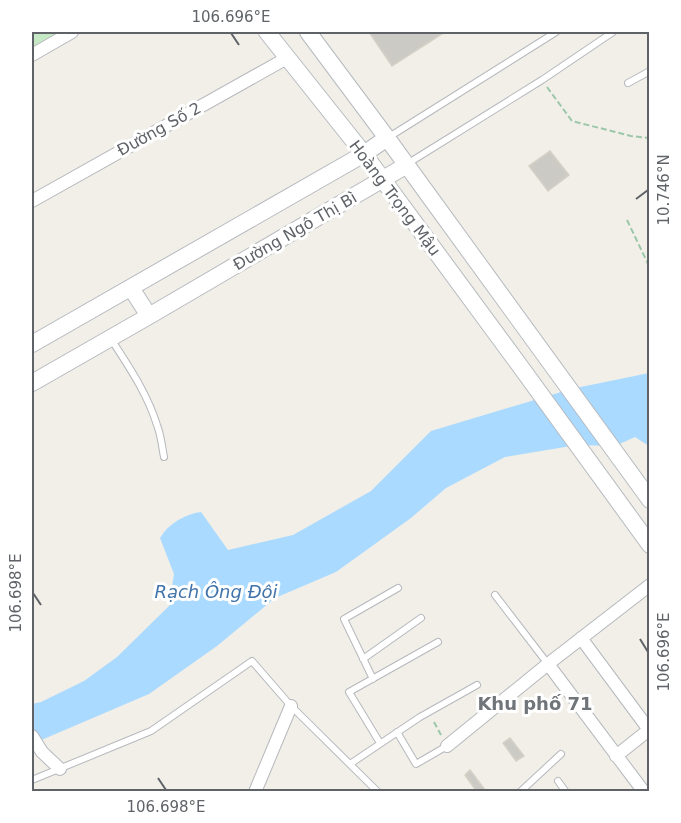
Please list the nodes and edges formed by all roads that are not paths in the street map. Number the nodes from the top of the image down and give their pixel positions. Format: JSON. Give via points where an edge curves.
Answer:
{"nodes":[{"id":1,"x":72,"y":32,"type":"edge"},
{"id":2,"x":267,"y":32,"type":"edge"},
{"id":3,"x":308,"y":32,"type":"edge"},
{"id":4,"x":556,"y":32,"type":"edge"},
{"id":5,"x":614,"y":32,"type":"edge"},
{"id":6,"x":32,"y":55,"type":"edge"},
{"id":7,"x":287,"y":58,"type":"junction"},
{"id":8,"x":650,"y":71,"type":"edge"},
{"id":9,"x":628,"y":83,"type":"dead end"},
{"id":10,"x":387,"y":138,"type":"junction"},
{"id":11,"x":364,"y":154,"type":"junction"},
{"id":12,"x":407,"y":165,"type":"junction"},
{"id":13,"x":383,"y":179,"type":"junction"},
{"id":14,"x":32,"y":201,"type":"edge"},
{"id":15,"x":131,"y":288,"type":"junction"},
{"id":16,"x":149,"y":316,"type":"junction"},
{"id":17,"x":110,"y":339,"type":"junction"},
{"id":18,"x":32,"y":344,"type":"edge"},
{"id":19,"x":32,"y":383,"type":"edge"},
{"id":20,"x":164,"y":457,"type":"dead end"},
{"id":21,"x":650,"y":500,"type":"edge"},
{"id":22,"x":650,"y":545,"type":"edge"},
{"id":23,"x":650,"y":585,"type":"edge"},
{"id":24,"x":398,"y":588,"type":"dead end"},
{"id":25,"x":495,"y":595,"type":"dead end"},
{"id":26,"x":421,"y":618,"type":"dead end"},
{"id":27,"x":581,"y":638,"type":"junction"},
{"id":28,"x":438,"y":642,"type":"dead end"},
{"id":29,"x":363,"y":659,"type":"junction"},
{"id":30,"x":548,"y":664,"type":"junction"},
{"id":31,"x":373,"y":679,"type":"junction"},
{"id":32,"x":477,"y":685,"type":"dead end"},
{"id":33,"x":291,"y":706,"type":"junction"},
{"id":34,"x":649,"y":730,"type":"edge"},
{"id":35,"x":397,"y":732,"type":"junction"},
{"id":36,"x":32,"y":736,"type":"edge"},
{"id":37,"x":380,"y":743,"type":"junction"},
{"id":38,"x":447,"y":746,"type":"joint"},
{"id":39,"x":561,"y":754,"type":"dead end"},
{"id":40,"x":616,"y":756,"type":"junction"},
{"id":41,"x":350,"y":764,"type":"junction"},
{"id":42,"x":60,"y":769,"type":"junction"},
{"id":43,"x":32,"y":780,"type":"edge"},
{"id":44,"x":558,"y":781,"type":"dead end"},
{"id":45,"x":370,"y":789,"type":"edge"},
{"id":46,"x":255,"y":792,"type":"edge"},
{"id":47,"x":378,"y":792,"type":"edge"},
{"id":48,"x":520,"y":792,"type":"edge"},
{"id":49,"x":566,"y":792,"type":"edge"},
{"id":50,"x":644,"y":792,"type":"edge"}],
"edges":[{"from":1,"to":6,"type":"street"},
{"from":2,"to":7,"type":"main road","name":"Hoàng Trọng Mậu"},
{"from":3,"to":10,"type":"main road","name":"Hoàng Trọng Mậu"},
{"from":4,"to":10,"type":"lane","name":"Đường Ngô Thị Bì"},
{"from":5,"to":12,"type":"lane","name":"Đường Ngô Thị Bì"},
{"from":7,"to":11,"type":"main road","name":"Hoàng Trọng Mậu"},
{"from":7,"to":14,"type":"street","name":"Đường Số 2"},
{"from":8,"to":9,"type":"lane"},
{"from":10,"to":11,"type":"main road","name":"Đường Ngô Thị Bì"},
{"from":10,"to":12,"type":"main road","name":"Hoàng Trọng Mậu"},
{"from":11,"to":13,"type":"main road","name":"Hoàng Trọng Mậu"},
{"from":11,"to":15,"type":"main road","name":"Đường Ngô Thị Bì"},
{"from":12,"to":13,"type":"main road","name":"Đường Ngô Thị Bì"},
{"from":12,"to":21,"type":"main road","name":"Hoàng Trọng Mậu"},
{"from":13,"to":16,"type":"main road","name":"Đường Ngô Thị Bì"},
{"from":13,"to":22,"type":"main road","name":"Hoàng Trọng Mậu"},
{"from":15,"to":16,"type":"main road"},
{"from":15,"to":18,"type":"main road","name":"Đường Ngô Thị Bì"},
{"from":16,"to":17,"type":"main road","name":"Đường Ngô Thị Bì"},
{"from":17,"to":19,"type":"main road","name":"Đường Ngô Thị Bì"},
{"from":17,"to":20,"type":"lane","via":[[150,405]]},
{"from":23,"to":27,"type":"street"},
{"from":24,"to":29,"type":"lane","via":[[345,619]]},
{"from":25,"to":30,"type":"lane"},
{"from":26,"to":29,"type":"lane"},
{"from":27,"to":30,"type":"street"},
{"from":27,"to":34,"type":"street"},
{"from":28,"to":31,"type":"lane"},
{"from":29,"to":31,"type":"lane"},
{"from":30,"to":38,"type":"street"},
{"from":30,"to":40,"type":"street"},
{"from":31,"to":37,"type":"lane","via":[[349,692]]},
{"from":32,"to":35,"type":"lane"},
{"from":33,"to":41,"type":"lane"},
{"from":33,"to":42,"type":"lane","via":[[252,661],[151,731]]},
{"from":33,"to":46,"type":"street"},
{"from":34,"to":40,"type":"street"},
{"from":35,"to":37,"type":"lane"},
{"from":35,"to":38,"type":"lane","via":[[416,764]]},
{"from":36,"to":42,"type":"street"},
{"from":37,"to":41,"type":"lane"},
{"from":39,"to":48,"type":"lane"},
{"from":40,"to":50,"type":"street"},
{"from":41,"to":45,"type":"lane"},
{"from":42,"to":43,"type":"lane"},
{"from":44,"to":49,"type":"lane"},
{"from":45,"to":47,"type":"lane"}]}
